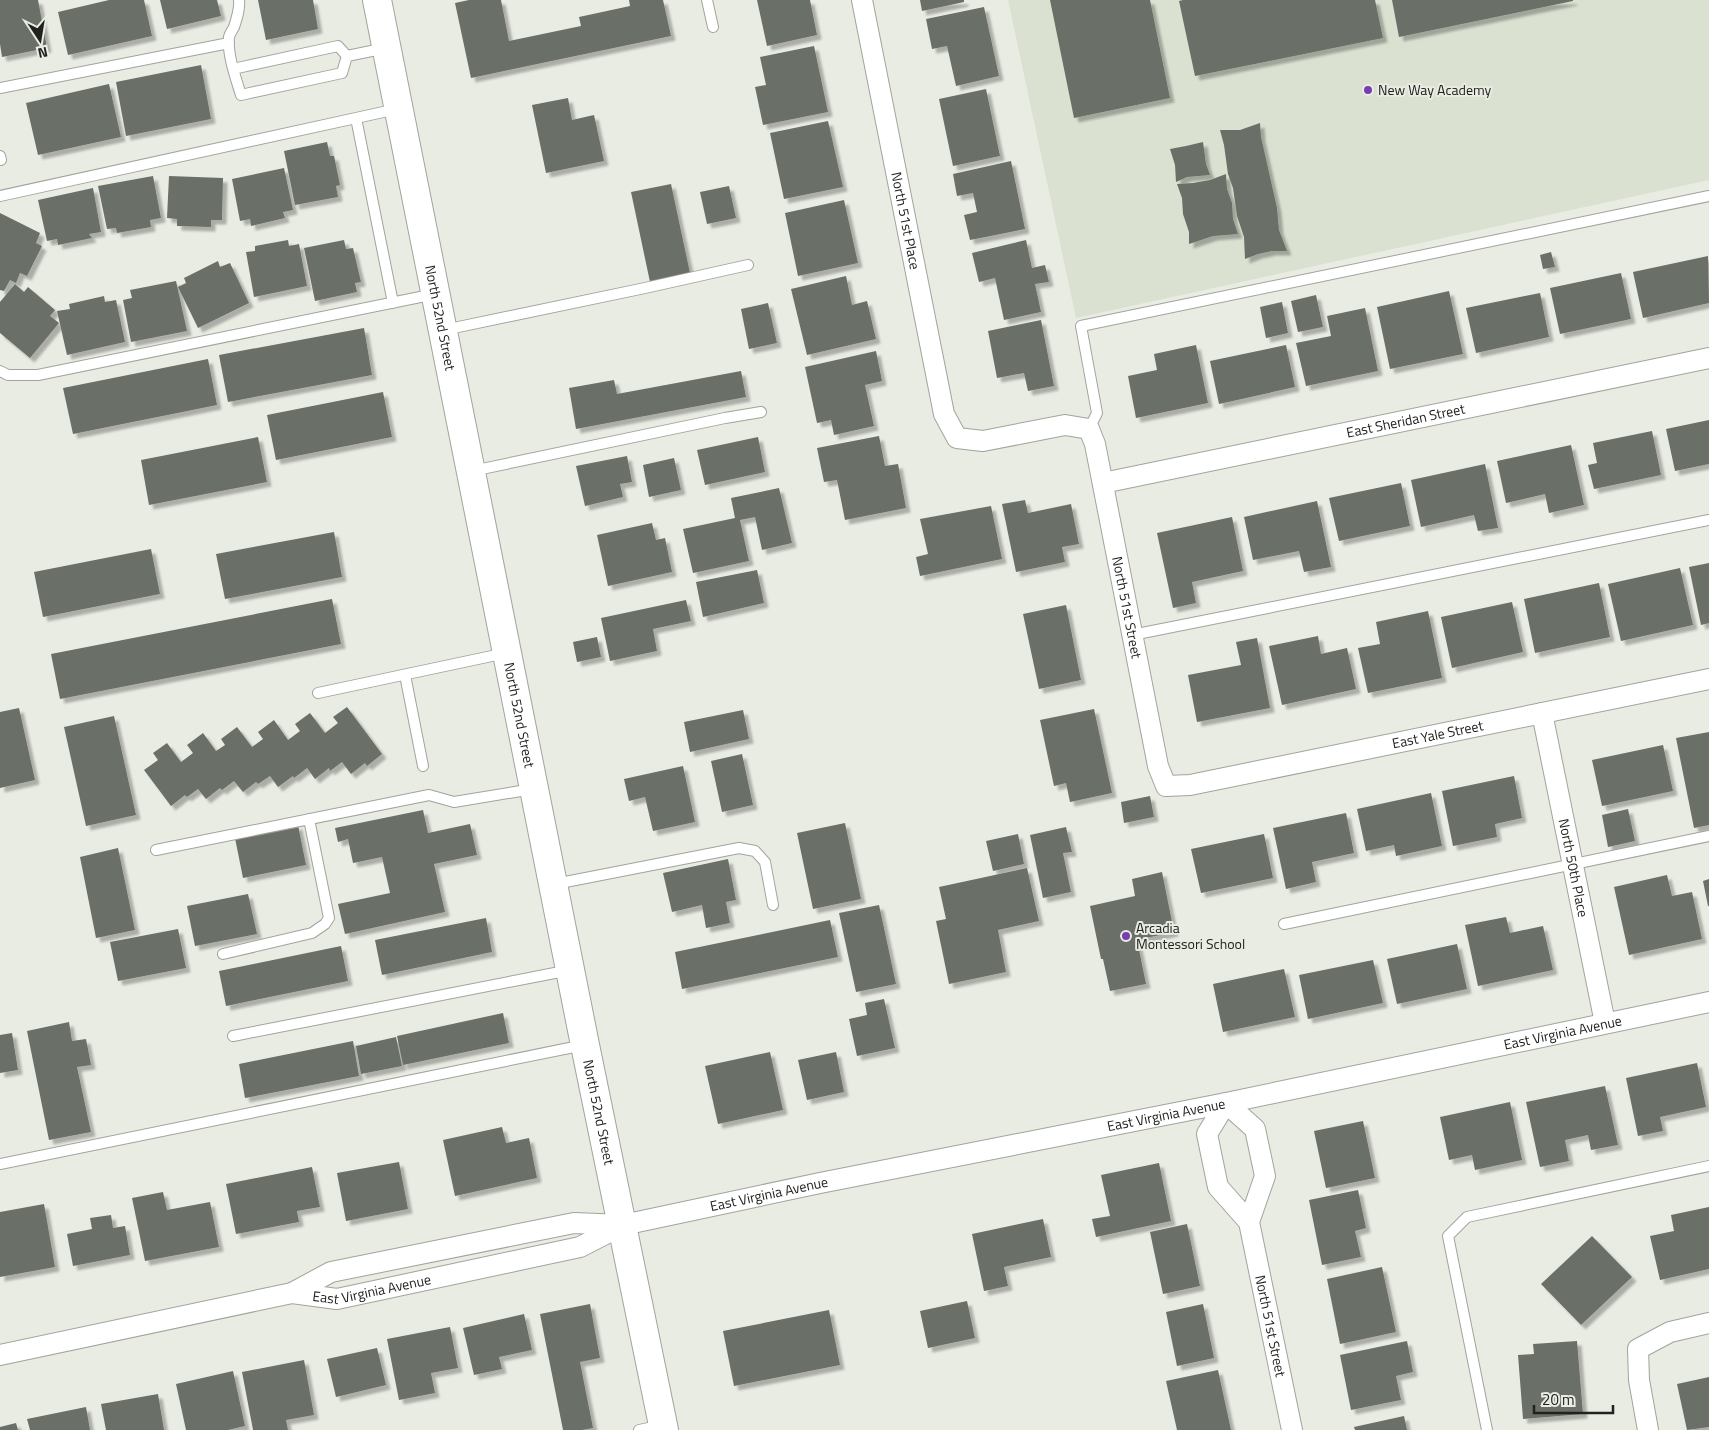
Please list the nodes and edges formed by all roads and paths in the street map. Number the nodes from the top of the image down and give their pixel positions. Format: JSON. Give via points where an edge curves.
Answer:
{"nodes":[{"id":1,"x":239,"y":0,"type":"edge"},
{"id":2,"x":707,"y":0,"type":"edge"},
{"id":3,"x":862,"y":0,"type":"edge"},
{"id":4,"x":381,"y":2,"type":"edge"},
{"id":5,"x":713,"y":26,"type":"dead end"},
{"id":6,"x":229,"y":43,"type":"junction"},
{"id":7,"x":387,"y":48,"type":"junction"},
{"id":8,"x":347,"y":56,"type":"junction"},
{"id":9,"x":233,"y":69,"type":"junction"},
{"id":10,"x":0,"y":88,"type":"edge"},
{"id":11,"x":399,"y":109,"type":"junction"},
{"id":12,"x":356,"y":118,"type":"junction"},
{"id":13,"x":0,"y":196,"type":"edge"},
{"id":14,"x":1709,"y":196,"type":"edge"},
{"id":15,"x":748,"y":265,"type":"dead end"},
{"id":16,"x":436,"y":294,"type":"junction"},
{"id":17,"x":393,"y":303,"type":"junction"},
{"id":18,"x":443,"y":330,"type":"junction"},
{"id":19,"x":1709,"y":358,"type":"edge"},
{"id":20,"x":0,"y":371,"type":"edge"},
{"id":21,"x":761,"y":412,"type":"dead end"},
{"id":22,"x":1089,"y":428,"type":"junction"},
{"id":23,"x":471,"y":471,"type":"junction"},
{"id":24,"x":1103,"y":483,"type":"junction"},
{"id":25,"x":1709,"y":520,"type":"edge"},
{"id":26,"x":1132,"y":635,"type":"junction"},
{"id":27,"x":507,"y":653,"type":"junction"},
{"id":28,"x":405,"y":675,"type":"junction"},
{"id":29,"x":1709,"y":678,"type":"edge"},
{"id":30,"x":318,"y":693,"type":"dead end"},
{"id":31,"x":1542,"y":713,"type":"junction"},
{"id":32,"x":423,"y":766,"type":"dead end"},
{"id":33,"x":1166,"y":786,"type":"joint"},
{"id":34,"x":534,"y":788,"type":"junction"},
{"id":35,"x":309,"y":819,"type":"junction"},
{"id":36,"x":1709,"y":836,"type":"edge"},
{"id":37,"x":156,"y":850,"type":"dead end"},
{"id":38,"x":1573,"y":865,"type":"junction"},
{"id":39,"x":554,"y":884,"type":"junction"},
{"id":40,"x":773,"y":905,"type":"dead end"},
{"id":41,"x":1284,"y":924,"type":"dead end"},
{"id":42,"x":223,"y":954,"type":"dead end"},
{"id":43,"x":571,"y":970,"type":"junction"},
{"id":44,"x":1709,"y":1002,"type":"edge"},
{"id":45,"x":1605,"y":1023,"type":"junction"},
{"id":46,"x":233,"y":1036,"type":"dead end"},
{"id":47,"x":586,"y":1045,"type":"junction"},
{"id":48,"x":1226,"y":1103,"type":"junction"},
{"id":49,"x":0,"y":1164,"type":"edge"},
{"id":50,"x":1709,"y":1166,"type":"edge"},
{"id":51,"x":1250,"y":1222,"type":"junction"},
{"id":52,"x":623,"y":1225,"type":"junction"},
{"id":53,"x":292,"y":1293,"type":"junction"},
{"id":54,"x":1709,"y":1323,"type":"edge"},
{"id":55,"x":0,"y":1355,"type":"edge"},
{"id":56,"x":656,"y":1428,"type":"edge"},
{"id":57,"x":1292,"y":1430,"type":"edge"},
{"id":58,"x":1487,"y":1430,"type":"edge"},
{"id":59,"x":1648,"y":1430,"type":"edge"}],
"edges":[{"from":1,"to":6,"type":"lane","via":[[240,7]]},
{"from":2,"to":5,"type":"lane"},
{"from":3,"to":22,"type":"street","name":"North 51st Place","via":[[944,414],[957,438],[983,441],[1065,425]]},
{"from":4,"to":7,"type":"main road","name":"North 52nd Street"},
{"from":6,"to":9,"type":"lane"},
{"from":6,"to":10,"type":"lane"},
{"from":7,"to":8,"type":"lane"},
{"from":7,"to":11,"type":"main road","name":"North 52nd Street"},
{"from":8,"to":9,"type":"lane","via":[[338,46]]},
{"from":8,"to":9,"type":"lane","via":[[342,73],[240,95]]},
{"from":11,"to":12,"type":"lane"},
{"from":11,"to":16,"type":"main road","name":"North 52nd Street"},
{"from":12,"to":13,"type":"lane"},
{"from":12,"to":17,"type":"lane"},
{"from":14,"to":22,"type":"lane","via":[[1081,326],[1097,413]]},
{"from":15,"to":18,"type":"lane"},
{"from":16,"to":17,"type":"lane"},
{"from":16,"to":18,"type":"main road","name":"North 52nd Street"},
{"from":17,"to":20,"type":"lane","via":[[38,374],[8,375]]},
{"from":18,"to":23,"type":"main road","name":"North 52nd Street"},
{"from":19,"to":24,"type":"street","name":"East Sheridan Street"},
{"from":21,"to":23,"type":"lane"},
{"from":22,"to":24,"type":"street","name":"North 51st Street"},
{"from":23,"to":27,"type":"main road","name":"North 52nd Street"},
{"from":24,"to":26,"type":"street","name":"North 51st Street"},
{"from":25,"to":26,"type":"lane"},
{"from":26,"to":33,"type":"street","name":"North 51st Street","via":[[1158,766]]},
{"from":27,"to":28,"type":"lane"},
{"from":27,"to":34,"type":"main road","name":"North 52nd Street"},
{"from":28,"to":30,"type":"lane"},
{"from":28,"to":32,"type":"lane"},
{"from":29,"to":31,"type":"street","name":"East Yale Street"},
{"from":31,"to":33,"type":"street","name":"East Yale Street","via":[[1190,785]]},
{"from":31,"to":38,"type":"street","name":"North 50th Place"},
{"from":34,"to":35,"type":"lane","via":[[454,802],[429,795]]},
{"from":34,"to":39,"type":"main road","name":"North 52nd Street"},
{"from":35,"to":37,"type":"lane"},
{"from":35,"to":42,"type":"lane","via":[[329,918],[312,933]]},
{"from":36,"to":38,"type":"lane"},
{"from":38,"to":41,"type":"lane"},
{"from":38,"to":45,"type":"street","name":"North 50th Place"},
{"from":39,"to":40,"type":"lane","via":[[739,848],[755,851],[766,862]]},
{"from":39,"to":43,"type":"main road","name":"North 52nd Street"},
{"from":43,"to":46,"type":"lane"},
{"from":43,"to":47,"type":"main road","name":"North 52nd Street"},
{"from":44,"to":45,"type":"street","name":"East Virginia Avenue"},
{"from":45,"to":48,"type":"street","name":"East Virginia Avenue"},
{"from":47,"to":49,"type":"lane"},
{"from":47,"to":52,"type":"main road","name":"North 52nd Street"},
{"from":48,"to":51,"type":"street","name":"North 51st Street","via":[[1256,1129],[1265,1176]]},
{"from":48,"to":51,"type":"street","via":[[1207,1134],[1218,1187]]},
{"from":48,"to":52,"type":"street","name":"East Virginia Avenue"},
{"from":50,"to":58,"type":"lane","via":[[1467,1217],[1448,1236]]},
{"from":51,"to":57,"type":"street","name":"North 51st Street"},
{"from":52,"to":53,"type":"street","name":"East Virginia Avenue","via":[[574,1223],[331,1272]]},
{"from":52,"to":53,"type":"street","name":"East Virginia Avenue","via":[[580,1248],[337,1299]]},
{"from":52,"to":56,"type":"main road","name":"North 52nd Street"},
{"from":53,"to":55,"type":"street","name":"East Virginia Avenue"},
{"from":54,"to":59,"type":"street","via":[[1670,1332],[1638,1349],[1639,1380]]}]}
